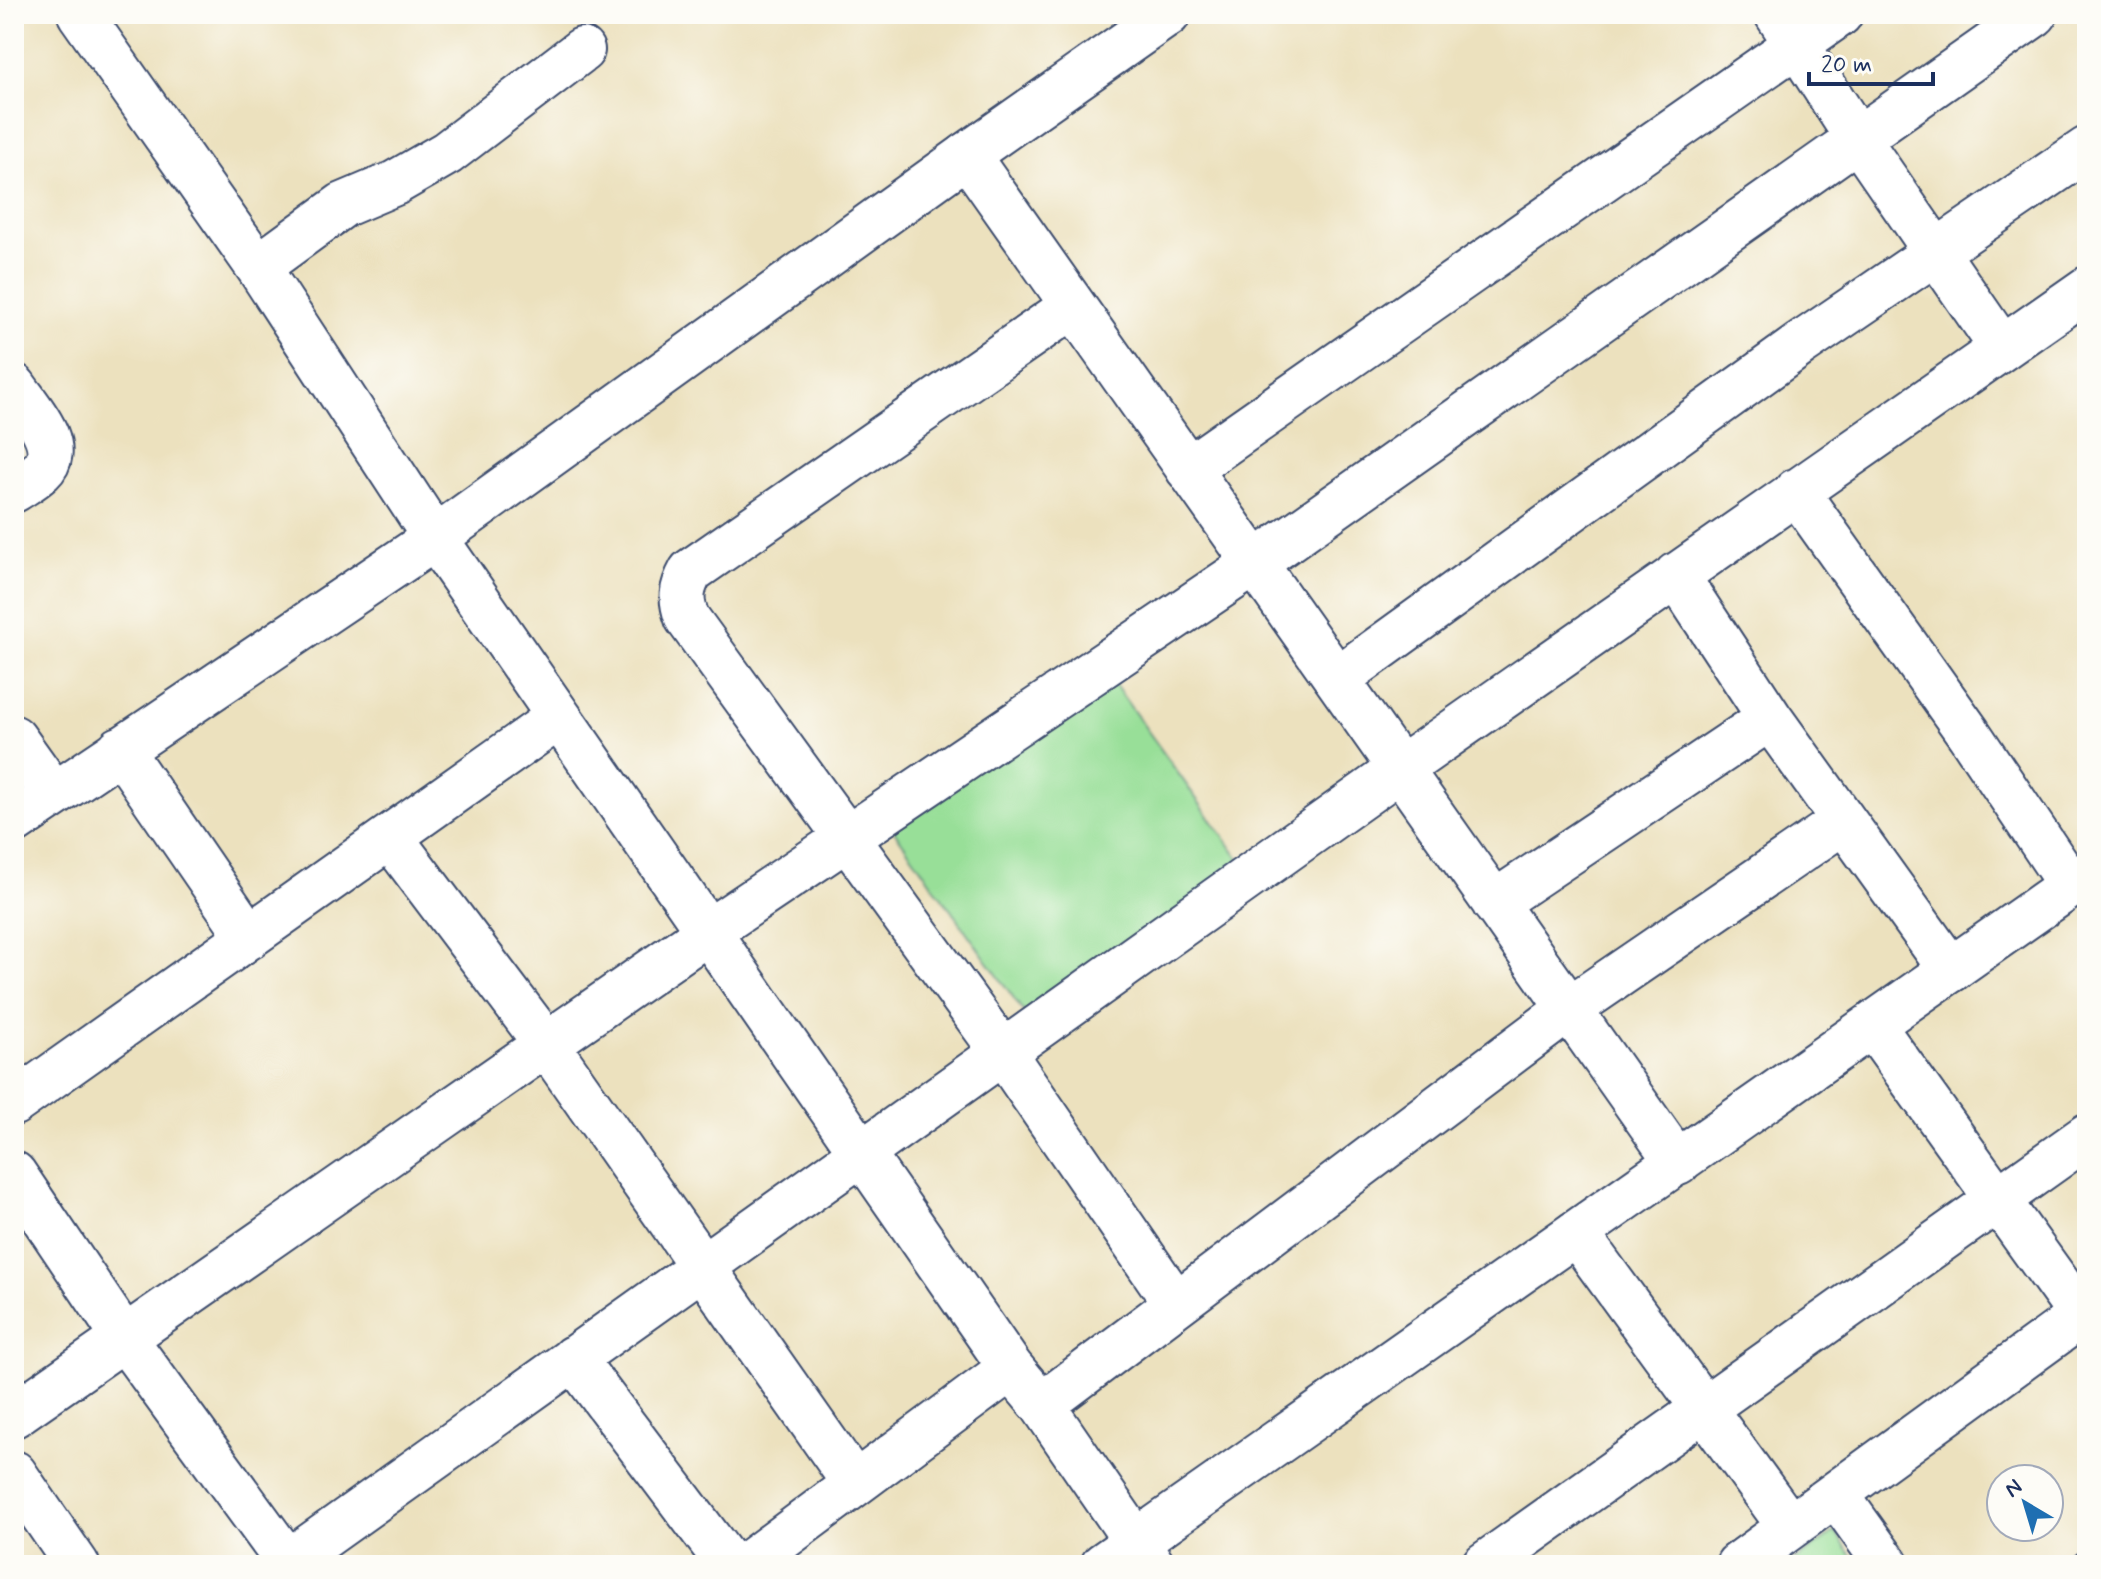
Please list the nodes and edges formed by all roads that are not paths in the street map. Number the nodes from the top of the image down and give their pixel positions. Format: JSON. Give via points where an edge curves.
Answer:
{"nodes":[{"id":1,"x":80,"y":14,"type":"edge"},
{"id":2,"x":1168,"y":14,"type":"edge"},
{"id":3,"x":1840,"y":14,"type":"edge"},
{"id":4,"x":2035,"y":14,"type":"edge"},
{"id":5,"x":1787,"y":29,"type":"edge"},
{"id":6,"x":582,"y":50,"type":"dead end"},
{"id":7,"x":1858,"y":139,"type":"junction"},
{"id":8,"x":2087,"y":149,"type":"edge"},
{"id":9,"x":967,"y":155,"type":"junction"},
{"id":10,"x":1935,"y":252,"type":"junction"},
{"id":11,"x":258,"y":267,"type":"junction"},
{"id":12,"x":2087,"y":289,"type":"edge"},
{"id":13,"x":1073,"y":306,"type":"junction"},
{"id":14,"x":2002,"y":348,"type":"junction"},
{"id":15,"x":14,"y":386,"type":"edge"},
{"id":16,"x":1188,"y":469,"type":"junction"},
{"id":17,"x":14,"y":490,"type":"edge"},
{"id":18,"x":1796,"y":491,"type":"junction"},
{"id":19,"x":435,"y":538,"type":"junction"},
{"id":20,"x":1255,"y":563,"type":"junction"},
{"id":21,"x":1676,"y":575,"type":"junction"},
{"id":22,"x":1337,"y":679,"type":"junction"},
{"id":23,"x":559,"y":717,"type":"junction"},
{"id":24,"x":1770,"y":718,"type":"junction"},
{"id":25,"x":14,"y":738,"type":"edge"},
{"id":26,"x":120,"y":749,"type":"junction"},
{"id":27,"x":1400,"y":769,"type":"junction"},
{"id":28,"x":54,"y":794,"type":"junction"},
{"id":29,"x":1844,"y":821,"type":"junction"},
{"id":30,"x":14,"y":822,"type":"edge"},
{"id":31,"x":390,"y":837,"type":"junction"},
{"id":32,"x":849,"y":837,"type":"junction"},
{"id":33,"x":2079,"y":880,"type":"edge"},
{"id":34,"x":1494,"y":903,"type":"junction"},
{"id":35,"x":709,"y":931,"type":"junction"},
{"id":36,"x":249,"y":937,"type":"junction"},
{"id":37,"x":1951,"y":970,"type":"junction"},
{"id":38,"x":1569,"y":1009,"type":"junction"},
{"id":39,"x":1873,"y":1026,"type":"junction"},
{"id":40,"x":547,"y":1045,"type":"junction"},
{"id":41,"x":1002,"y":1051,"type":"junction"},
{"id":42,"x":14,"y":1103,"type":"edge"},
{"id":43,"x":2087,"y":1136,"type":"edge"},
{"id":44,"x":862,"y":1151,"type":"junction"},
{"id":45,"x":1678,"y":1163,"type":"junction"},
{"id":46,"x":14,"y":1174,"type":"edge"},
{"id":47,"x":1997,"y":1198,"type":"junction"},
{"id":48,"x":1576,"y":1233,"type":"junction"},
{"id":49,"x":702,"y":1266,"type":"junction"},
{"id":50,"x":1176,"y":1304,"type":"junction"},
{"id":51,"x":2085,"y":1317,"type":"edge"},
{"id":52,"x":125,"y":1339,"type":"junction"},
{"id":53,"x":573,"y":1358,"type":"junction"},
{"id":54,"x":1011,"y":1368,"type":"junction"},
{"id":55,"x":1042,"y":1405,"type":"junction"},
{"id":56,"x":1704,"y":1409,"type":"junction"},
{"id":57,"x":14,"y":1415,"type":"edge"},
{"id":58,"x":14,"y":1473,"type":"edge"},
{"id":59,"x":855,"y":1484,"type":"junction"},
{"id":60,"x":1836,"y":1494,"type":"junction"},
{"id":61,"x":1790,"y":1527,"type":"junction"},
{"id":62,"x":1130,"y":1557,"type":"edge"},
{"id":63,"x":287,"y":1564,"type":"edge"},
{"id":64,"x":77,"y":1565,"type":"edge"},
{"id":65,"x":729,"y":1565,"type":"edge"},
{"id":66,"x":746,"y":1565,"type":"edge"},
{"id":67,"x":1484,"y":1565,"type":"edge"},
{"id":68,"x":1738,"y":1565,"type":"edge"},
{"id":69,"x":1887,"y":1565,"type":"edge"}],
"edges":[{"from":1,"to":11,"type":"street"},
{"from":2,"to":9,"type":"street"},
{"from":3,"to":5,"type":"street"},
{"from":4,"to":7,"type":"street"},
{"from":5,"to":7,"type":"street"},
{"from":5,"to":16,"type":"street"},
{"from":6,"to":11,"type":"street","via":[[447,153],[343,205]]},
{"from":7,"to":10,"type":"street"},
{"from":7,"to":20,"type":"street"},
{"from":8,"to":10,"type":"street"},
{"from":9,"to":13,"type":"street"},
{"from":9,"to":19,"type":"street"},
{"from":10,"to":14,"type":"street"},
{"from":10,"to":22,"type":"street"},
{"from":11,"to":19,"type":"street"},
{"from":12,"to":14,"type":"street"},
{"from":13,"to":16,"type":"street"},
{"from":13,"to":32,"type":"street","via":[[691,571],[683,586],[687,618]]},
{"from":14,"to":18,"type":"street"},
{"from":15,"to":17,"type":"street","via":[[44,430],[50,452],[44,469]]},
{"from":16,"to":20,"type":"street"},
{"from":18,"to":21,"type":"street"},
{"from":18,"to":33,"type":"street"},
{"from":19,"to":23,"type":"street"},
{"from":19,"to":26,"type":"street"},
{"from":20,"to":22,"type":"street"},
{"from":20,"to":32,"type":"street"},
{"from":21,"to":24,"type":"street"},
{"from":21,"to":27,"type":"street"},
{"from":22,"to":27,"type":"street"},
{"from":23,"to":31,"type":"street"},
{"from":23,"to":35,"type":"street"},
{"from":24,"to":29,"type":"street"},
{"from":24,"to":34,"type":"street"},
{"from":25,"to":28,"type":"street"},
{"from":26,"to":28,"type":"street"},
{"from":26,"to":36,"type":"street"},
{"from":27,"to":34,"type":"street"},
{"from":27,"to":41,"type":"street"},
{"from":28,"to":30,"type":"street"},
{"from":29,"to":37,"type":"street"},
{"from":29,"to":38,"type":"street"},
{"from":31,"to":36,"type":"street"},
{"from":31,"to":40,"type":"street"},
{"from":32,"to":35,"type":"street"},
{"from":32,"to":41,"type":"street"},
{"from":33,"to":37,"type":"street"},
{"from":34,"to":38,"type":"street"},
{"from":35,"to":40,"type":"street"},
{"from":35,"to":44,"type":"street"},
{"from":36,"to":42,"type":"street"},
{"from":37,"to":39,"type":"street"},
{"from":38,"to":45,"type":"street"},
{"from":38,"to":50,"type":"street"},
{"from":39,"to":45,"type":"street"},
{"from":39,"to":47,"type":"street"},
{"from":40,"to":49,"type":"street"},
{"from":40,"to":52,"type":"street"},
{"from":41,"to":44,"type":"street"},
{"from":41,"to":50,"type":"street"},
{"from":43,"to":47,"type":"street"},
{"from":44,"to":49,"type":"street"},
{"from":44,"to":54,"type":"street"},
{"from":45,"to":48,"type":"street"},
{"from":46,"to":52,"type":"street"},
{"from":47,"to":51,"type":"street"},
{"from":47,"to":56,"type":"street"},
{"from":48,"to":56,"type":"street"},
{"from":48,"to":62,"type":"street"},
{"from":49,"to":53,"type":"street"},
{"from":49,"to":59,"type":"street"},
{"from":50,"to":55,"type":"street"},
{"from":51,"to":60,"type":"street"},
{"from":52,"to":57,"type":"street"},
{"from":52,"to":63,"type":"street"},
{"from":53,"to":63,"type":"street"},
{"from":53,"to":65,"type":"street"},
{"from":54,"to":55,"type":"street"},
{"from":54,"to":59,"type":"street"},
{"from":55,"to":62,"type":"street"},
{"from":56,"to":61,"type":"street"},
{"from":56,"to":67,"type":"street"},
{"from":58,"to":64,"type":"street"},
{"from":59,"to":66,"type":"street"},
{"from":60,"to":61,"type":"street"},
{"from":60,"to":69,"type":"street"},
{"from":61,"to":68,"type":"street"}]}
